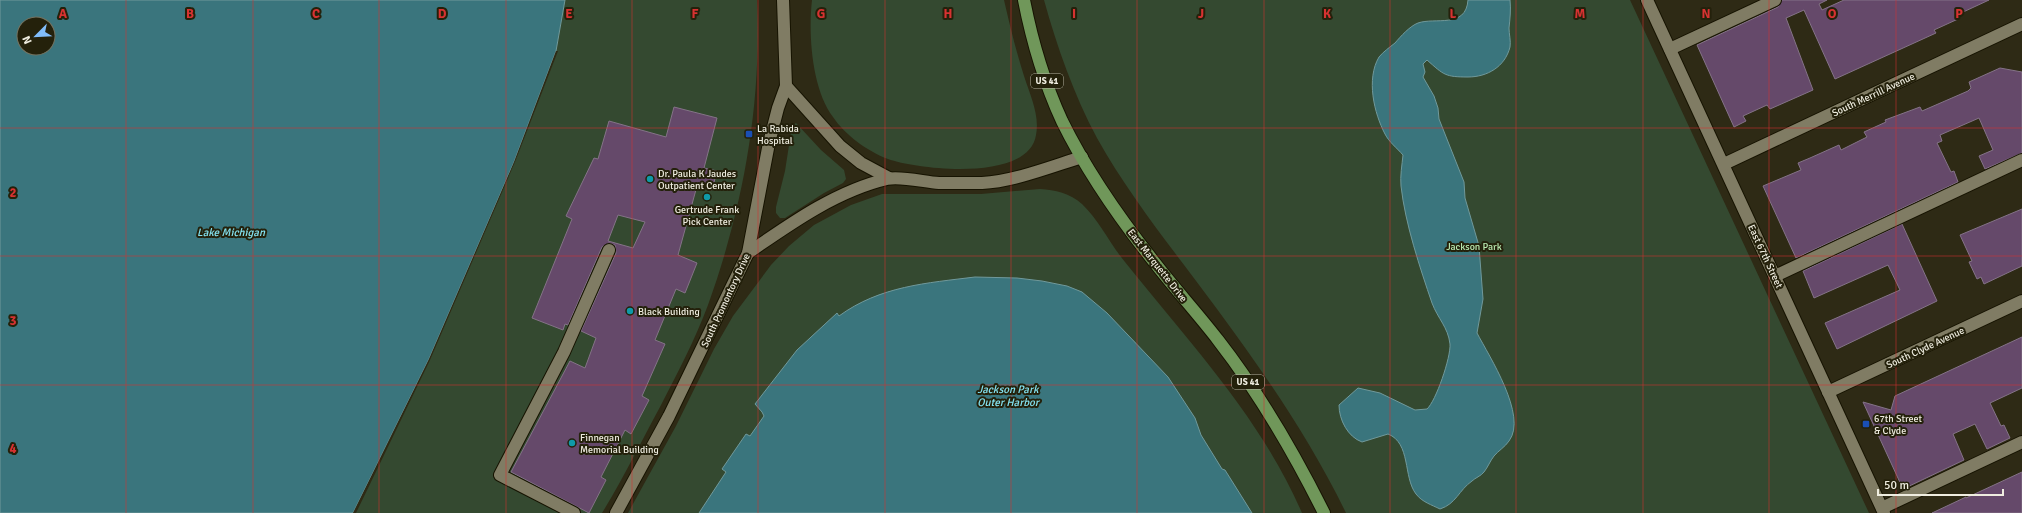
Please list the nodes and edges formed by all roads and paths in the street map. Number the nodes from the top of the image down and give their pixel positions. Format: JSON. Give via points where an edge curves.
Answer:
{"nodes":[{"id":1,"x":783,"y":0,"type":"edge"},
{"id":2,"x":1024,"y":0,"type":"edge"},
{"id":3,"x":1647,"y":0,"type":"edge"},
{"id":4,"x":1775,"y":0,"type":"edge"},
{"id":5,"x":2022,"y":24,"type":"edge"},
{"id":6,"x":1670,"y":49,"type":"junction"},
{"id":7,"x":786,"y":86,"type":"junction"},
{"id":8,"x":1082,"y":157,"type":"junction"},
{"id":9,"x":2022,"y":160,"type":"edge"},
{"id":10,"x":1724,"y":164,"type":"junction"},
{"id":11,"x":889,"y":178,"type":"junction"},
{"id":12,"x":609,"y":250,"type":"dead end"},
{"id":13,"x":748,"y":253,"type":"junction"},
{"id":14,"x":1775,"y":276,"type":"junction"},
{"id":15,"x":2022,"y":301,"type":"edge"},
{"id":16,"x":1828,"y":392,"type":"junction"},
{"id":17,"x":2022,"y":442,"type":"edge"},
{"id":18,"x":1883,"y":510,"type":"edge"},
{"id":19,"x":574,"y":513,"type":"edge"},
{"id":20,"x":616,"y":513,"type":"edge"},
{"id":21,"x":1324,"y":513,"type":"edge"}],
"edges":[{"from":1,"to":7,"type":"street","name":"South Promontory Drive"},
{"from":2,"to":8,"type":"main road","name":"East Marquette Drive","number":"US 41","via":[[1040,62],[1062,120]]},
{"from":3,"to":6,"type":"street","name":"East 67th Street"},
{"from":4,"to":6,"type":"street"},
{"from":5,"to":10,"type":"street","name":"South Merrill Avenue"},
{"from":6,"to":10,"type":"street","name":"East 67th Street"},
{"from":7,"to":11,"type":"street","via":[[840,146],[861,163]]},
{"from":7,"to":13,"type":"street","name":"South Promontory Drive","via":[[769,143]]},
{"from":8,"to":11,"type":"street","via":[[1019,176],[984,183],[939,183]]},
{"from":8,"to":21,"type":"main road","name":"East Marquette Drive","number":"US 41","via":[[1115,210],[1219,341],[1261,401],[1301,466]]},
{"from":9,"to":14,"type":"street"},
{"from":10,"to":14,"type":"street","name":"East 67th Street"},
{"from":11,"to":13,"type":"street","via":[[864,186],[828,203],[791,223]]},
{"from":12,"to":19,"type":"street","via":[[564,352],[500,475]]},
{"from":13,"to":20,"type":"street","name":"South Promontory Drive","via":[[669,416]]},
{"from":14,"to":16,"type":"street","name":"East 67th Street"},
{"from":15,"to":16,"type":"street","name":"South Clyde Avenue"},
{"from":16,"to":18,"type":"street","name":"East 67th Street"},
{"from":17,"to":18,"type":"street"}]}
